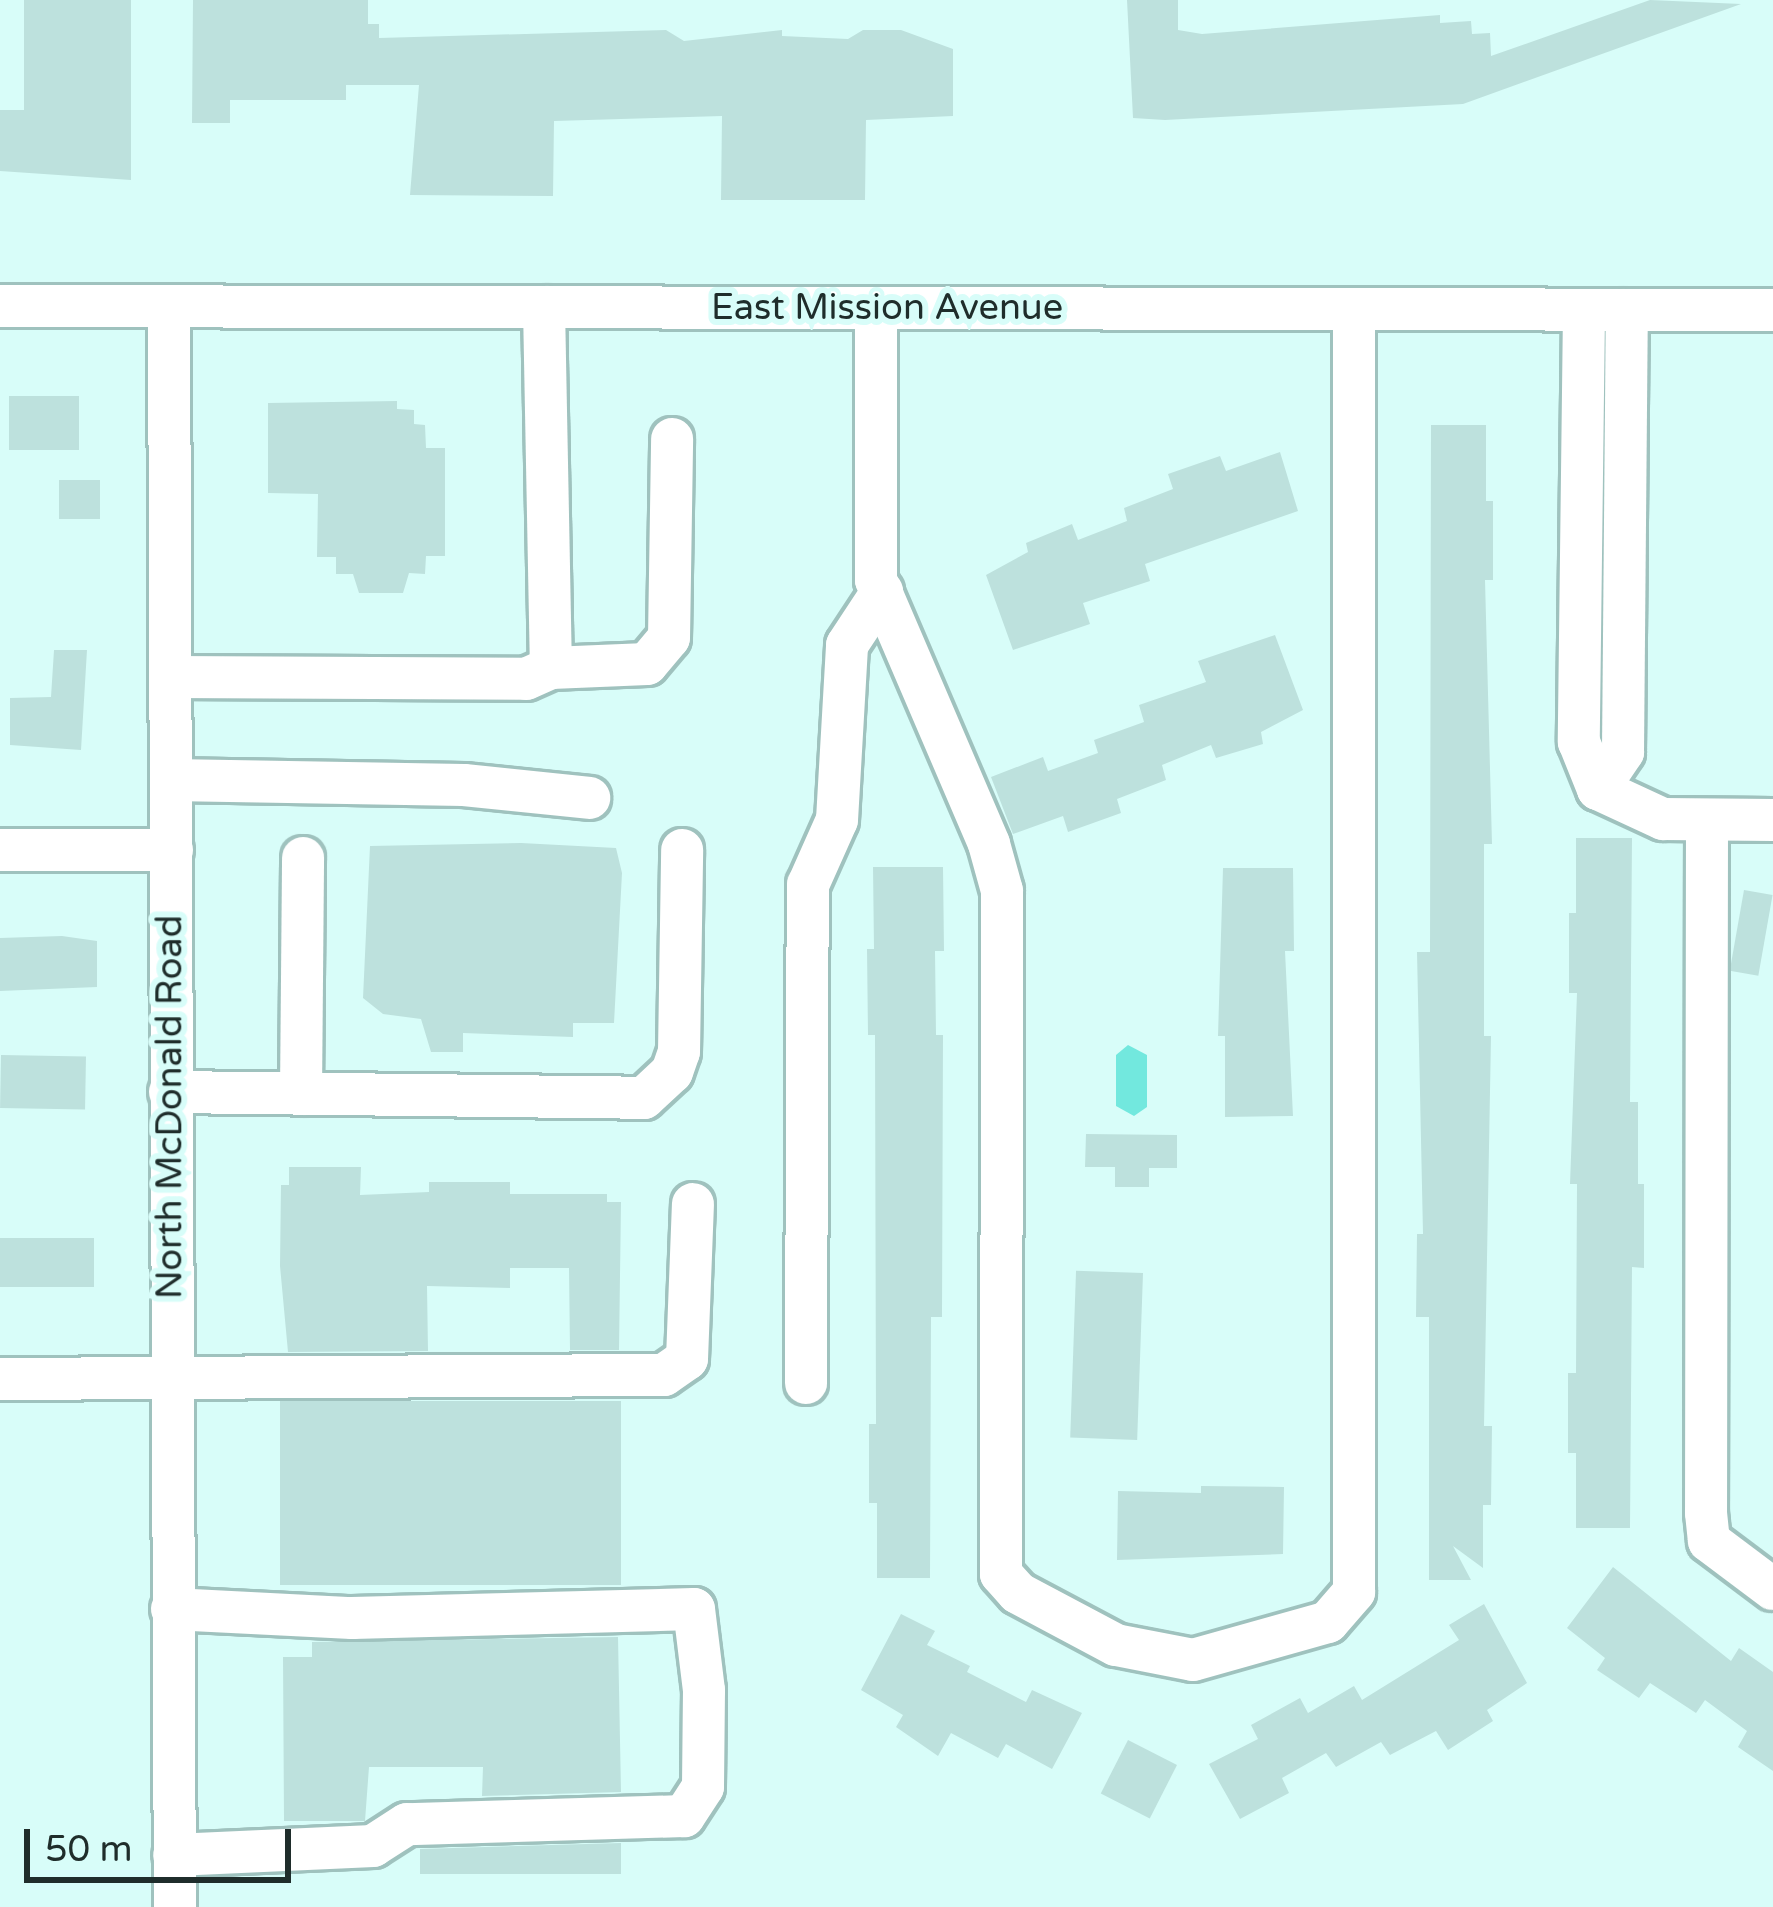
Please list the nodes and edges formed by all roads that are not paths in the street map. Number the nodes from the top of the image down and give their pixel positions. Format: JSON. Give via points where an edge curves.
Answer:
{"nodes":[{"id":1,"x":0,"y":306,"type":"edge"},
{"id":2,"x":169,"y":306,"type":"junction"},
{"id":3,"x":544,"y":307,"type":"junction"},
{"id":4,"x":876,"y":308,"type":"junction"},
{"id":5,"x":1354,"y":309,"type":"junction"},
{"id":6,"x":1584,"y":310,"type":"junction"},
{"id":7,"x":1627,"y":310,"type":"junction"},
{"id":8,"x":1773,"y":310,"type":"edge"},
{"id":9,"x":672,"y":439,"type":"dead end"},
{"id":10,"x":882,"y":592,"type":"junction"},
{"id":11,"x":551,"y":668,"type":"junction"},
{"id":12,"x":171,"y":677,"type":"junction"},
{"id":13,"x":171,"y":780,"type":"junction"},
{"id":14,"x":1598,"y":788,"type":"junction"},
{"id":15,"x":590,"y":798,"type":"dead end"},
{"id":16,"x":1708,"y":820,"type":"junction"},
{"id":17,"x":1773,"y":820,"type":"edge"},
{"id":18,"x":0,"y":850,"type":"edge"},
{"id":19,"x":172,"y":850,"type":"junction"},
{"id":20,"x":682,"y":850,"type":"dead end"},
{"id":21,"x":303,"y":858,"type":"dead end"},
{"id":22,"x":170,"y":1092,"type":"junction"},
{"id":23,"x":301,"y":1094,"type":"junction"},
{"id":24,"x":693,"y":1204,"type":"dead end"},
{"id":25,"x":169,"y":1378,"type":"junction"},
{"id":26,"x":0,"y":1379,"type":"edge"},
{"id":27,"x":806,"y":1383,"type":"dead end"},
{"id":28,"x":1773,"y":1589,"type":"edge"},
{"id":29,"x":172,"y":1609,"type":"junction"},
{"id":30,"x":174,"y":1855,"type":"junction"},
{"id":31,"x":175,"y":1907,"type":"edge"}],
"edges":[{"from":1,"to":2,"type":"street","name":"East Mission Avenue"},
{"from":2,"to":3,"type":"street","name":"East Mission Avenue"},
{"from":2,"to":12,"type":"street","name":"North McDonald Road"},
{"from":3,"to":4,"type":"street","name":"East Mission Avenue"},
{"from":3,"to":11,"type":"street"},
{"from":4,"to":5,"type":"street","name":"East Mission Avenue"},
{"from":4,"to":10,"type":"street"},
{"from":5,"to":6,"type":"street","name":"East Mission Avenue"},
{"from":5,"to":10,"type":"street","via":[[1354,1592],[1328,1622],[1192,1660],[1115,1645],[1018,1593],[1001,1574],[1002,891]]},
{"from":6,"to":7,"type":"street","name":"East Mission Avenue"},
{"from":6,"to":14,"type":"street","via":[[1579,742]]},
{"from":7,"to":8,"type":"street","name":"East Mission Avenue"},
{"from":7,"to":14,"type":"street","via":[[1623,752]]},
{"from":9,"to":11,"type":"street","via":[[669,638],[647,664]]},
{"from":10,"to":27,"type":"street","via":[[847,645],[838,820],[808,885]]},
{"from":11,"to":12,"type":"street","via":[[526,679]]},
{"from":12,"to":13,"type":"street","name":"North McDonald Road"},
{"from":13,"to":15,"type":"street","via":[[464,785]]},
{"from":13,"to":19,"type":"street","name":"North McDonald Road"},
{"from":14,"to":16,"type":"street","via":[[1663,819]]},
{"from":16,"to":17,"type":"street"},
{"from":16,"to":28,"type":"street","via":[[1709,1541]]},
{"from":18,"to":19,"type":"street"},
{"from":19,"to":22,"type":"street","name":"North McDonald Road"},
{"from":20,"to":23,"type":"street","via":[[679,1052],[672,1072],[644,1098]]},
{"from":21,"to":23,"type":"street"},
{"from":22,"to":23,"type":"street"},
{"from":22,"to":25,"type":"street","name":"North McDonald Road"},
{"from":24,"to":25,"type":"street","via":[[686,1359],[664,1375]]},
{"from":25,"to":26,"type":"street"},
{"from":25,"to":29,"type":"street","name":"North McDonald Road"},
{"from":29,"to":30,"type":"street","name":"North McDonald Road"},
{"from":29,"to":30,"type":"street","via":[[352,1618],[694,1609],[704,1690],[703,1787],[684,1816],[407,1824],[373,1846]]},
{"from":30,"to":31,"type":"street","name":"North McDonald Road"}]}
